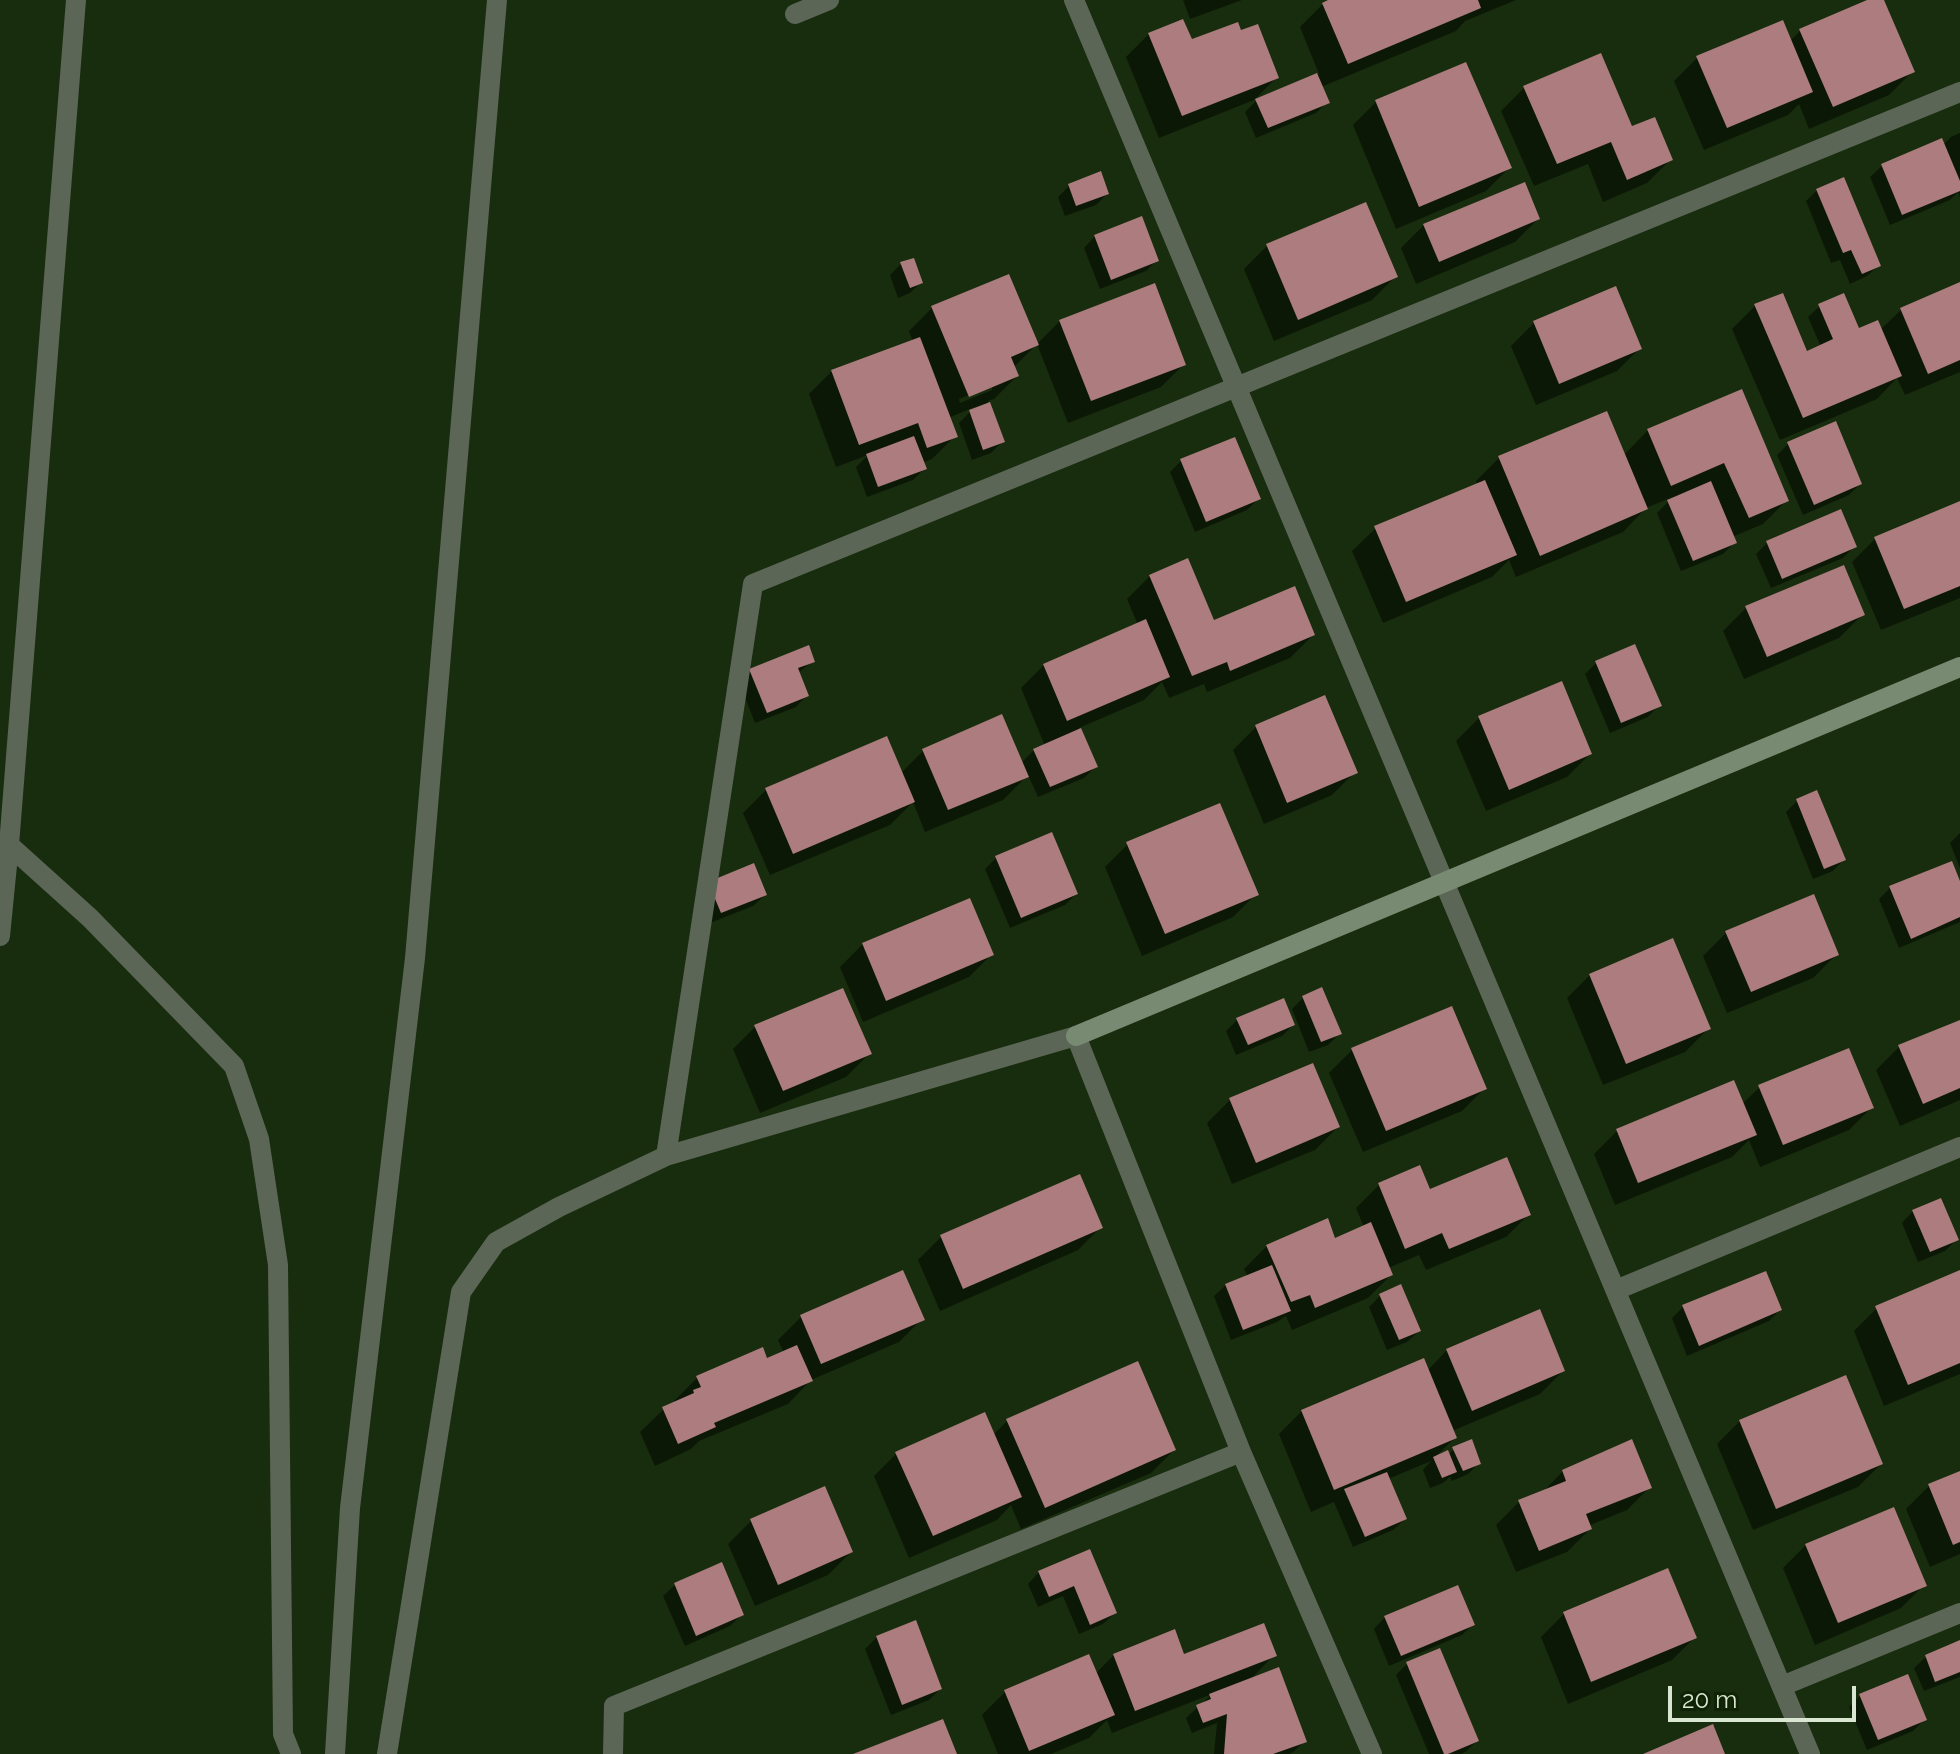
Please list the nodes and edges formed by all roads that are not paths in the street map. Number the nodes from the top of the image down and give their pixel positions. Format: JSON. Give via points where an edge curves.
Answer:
{"nodes":[{"id":1,"x":76,"y":0,"type":"edge"},
{"id":2,"x":497,"y":0,"type":"edge"},
{"id":3,"x":829,"y":0,"type":"edge"},
{"id":4,"x":1074,"y":0,"type":"edge"},
{"id":5,"x":795,"y":14,"type":"dead end"},
{"id":6,"x":1960,"y":92,"type":"edge"},
{"id":7,"x":1237,"y":388,"type":"junction"},
{"id":8,"x":1960,"y":667,"type":"edge"},
{"id":9,"x":9,"y":845,"type":"junction"},
{"id":10,"x":1445,"y":882,"type":"junction"},
{"id":11,"x":0,"y":936,"type":"edge"},
{"id":12,"x":1076,"y":1036,"type":"junction"},
{"id":13,"x":1960,"y":1147,"type":"edge"},
{"id":14,"x":666,"y":1156,"type":"junction"},
{"id":15,"x":1616,"y":1290,"type":"junction"},
{"id":16,"x":1241,"y":1452,"type":"junction"},
{"id":17,"x":1960,"y":1613,"type":"edge"},
{"id":18,"x":1782,"y":1686,"type":"junction"},
{"id":19,"x":291,"y":1754,"type":"edge"},
{"id":20,"x":335,"y":1754,"type":"edge"},
{"id":21,"x":387,"y":1754,"type":"edge"},
{"id":22,"x":613,"y":1754,"type":"edge"},
{"id":23,"x":1372,"y":1754,"type":"edge"},
{"id":24,"x":1810,"y":1754,"type":"edge"}],
"edges":[{"from":1,"to":9,"type":"street"},
{"from":2,"to":20,"type":"street","via":[[415,958],[350,1508]]},
{"from":3,"to":5,"type":"street"},
{"from":4,"to":7,"type":"street"},
{"from":6,"to":7,"type":"street"},
{"from":7,"to":10,"type":"street"},
{"from":7,"to":14,"type":"street","via":[[753,584]]},
{"from":8,"to":10,"type":"street"},
{"from":9,"to":11,"type":"street"},
{"from":9,"to":19,"type":"street","via":[[90,918],[234,1066],[259,1139],[278,1265],[283,1734]]},
{"from":10,"to":12,"type":"street"},
{"from":10,"to":15,"type":"street"},
{"from":12,"to":14,"type":"street"},
{"from":12,"to":16,"type":"street"},
{"from":13,"to":15,"type":"street"},
{"from":14,"to":21,"type":"street","via":[[496,1242],[461,1292]]},
{"from":15,"to":18,"type":"street"},
{"from":16,"to":22,"type":"street","via":[[614,1706]]},
{"from":16,"to":23,"type":"street"},
{"from":17,"to":18,"type":"street"},
{"from":18,"to":24,"type":"street"}]}
